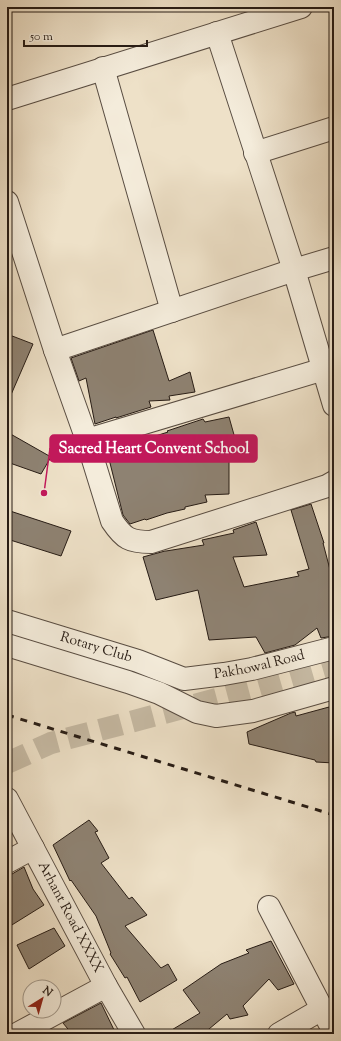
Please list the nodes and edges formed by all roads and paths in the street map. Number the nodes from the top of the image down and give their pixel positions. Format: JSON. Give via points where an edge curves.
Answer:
{"nodes":[{"id":1,"x":301,"y":7,"type":"edge"},
{"id":2,"x":218,"y":33,"type":"junction"},
{"id":3,"x":103,"y":68,"type":"junction"},
{"id":4,"x":7,"y":99,"type":"edge"},
{"id":5,"x":334,"y":128,"type":"edge"},
{"id":6,"x":255,"y":153,"type":"junction"},
{"id":7,"x":7,"y":202,"type":"edge"},
{"id":8,"x":334,"y":258,"type":"edge"},
{"id":9,"x":294,"y":270,"type":"junction"},
{"id":10,"x":172,"y":311,"type":"junction"},
{"id":11,"x":55,"y":350,"type":"junction"},
{"id":12,"x":324,"y":369,"type":"junction"},
{"id":13,"x":334,"y":405,"type":"edge"},
{"id":14,"x":86,"y":440,"type":"junction"},
{"id":15,"x":334,"y":482,"type":"edge"},
{"id":16,"x":7,"y":621,"type":"edge"},
{"id":17,"x":7,"y":646,"type":"edge"},
{"id":18,"x":334,"y":648,"type":"edge"},
{"id":19,"x":138,"y":661,"type":"junction"},
{"id":20,"x":184,"y":679,"type":"joint"},
{"id":21,"x":128,"y":682,"type":"junction"},
{"id":22,"x":334,"y":688,"type":"edge"},
{"id":23,"x":7,"y":800,"type":"edge"},
{"id":24,"x":33,"y":848,"type":"junction"},
{"id":25,"x":7,"y":862,"type":"edge"},
{"id":26,"x":269,"y":907,"type":"dead end"},
{"id":27,"x":106,"y":986,"type":"junction"},
{"id":28,"x":322,"y":1009,"type":"junction"},
{"id":29,"x":334,"y":1032,"type":"edge"},
{"id":30,"x":17,"y":1034,"type":"edge"},
{"id":31,"x":134,"y":1034,"type":"edge"},
{"id":32,"x":280,"y":1034,"type":"edge"}],
"edges":[{"from":1,"to":2,"type":"street"},
{"from":2,"to":3,"type":"street"},
{"from":2,"to":6,"type":"street"},
{"from":3,"to":4,"type":"street"},
{"from":3,"to":10,"type":"street"},
{"from":5,"to":6,"type":"street"},
{"from":6,"to":9,"type":"street"},
{"from":7,"to":11,"type":"street"},
{"from":8,"to":9,"type":"street"},
{"from":9,"to":10,"type":"street"},
{"from":9,"to":12,"type":"street"},
{"from":10,"to":11,"type":"street"},
{"from":11,"to":14,"type":"street"},
{"from":12,"to":13,"type":"street"},
{"from":12,"to":14,"type":"street"},
{"from":14,"to":15,"type":"street","via":[[112,521],[129,539],[140,542],[152,542]]},
{"from":16,"to":19,"type":"street","name":"Rotary Club"},
{"from":17,"to":21,"type":"street"},
{"from":18,"to":20,"type":"street","name":"Pakhowal Road","via":[[252,669]]},
{"from":19,"to":20,"type":"street","name":"Rotary Club"},
{"from":19,"to":21,"type":"street"},
{"from":21,"to":22,"type":"street","via":[[197,712],[216,716],[253,711]]},
{"from":23,"to":24,"type":"street","name":"Arhant Road XXXX"},
{"from":24,"to":25,"type":"street"},
{"from":24,"to":27,"type":"street","name":"Arhant Road XXXX"},
{"from":26,"to":28,"type":"street"},
{"from":27,"to":30,"type":"street"},
{"from":27,"to":31,"type":"street","name":"Arhant Road XXXX"},
{"from":28,"to":29,"type":"street"},
{"from":28,"to":32,"type":"street"}]}
